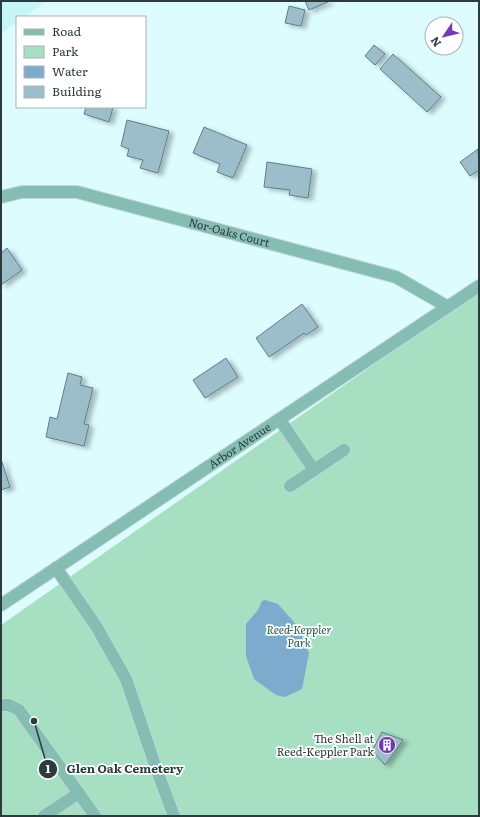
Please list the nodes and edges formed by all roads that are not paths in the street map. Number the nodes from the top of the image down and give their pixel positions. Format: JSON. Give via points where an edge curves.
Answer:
{"nodes":[{"id":1,"x":1,"y":197,"type":"edge"},
{"id":2,"x":479,"y":286,"type":"edge"},
{"id":3,"x":448,"y":307,"type":"junction"},
{"id":4,"x":280,"y":420,"type":"junction"},
{"id":5,"x":344,"y":450,"type":"dead end"},
{"id":6,"x":314,"y":470,"type":"junction"},
{"id":7,"x":290,"y":486,"type":"dead end"},
{"id":8,"x":56,"y":568,"type":"junction"},
{"id":9,"x":1,"y":605,"type":"edge"},
{"id":10,"x":1,"y":705,"type":"edge"},
{"id":11,"x":79,"y":793,"type":"junction"},
{"id":12,"x":44,"y":816,"type":"edge"},
{"id":13,"x":95,"y":816,"type":"edge"},
{"id":14,"x":174,"y":816,"type":"edge"}],
"edges":[{"from":1,"to":3,"type":"street","name":"Nor-Oaks Court","via":[[22,192],[77,192],[396,277]]},
{"from":2,"to":3,"type":"street","name":"Arbor Avenue"},
{"from":3,"to":4,"type":"street","name":"Arbor Avenue"},
{"from":4,"to":6,"type":"street"},
{"from":4,"to":8,"type":"street","name":"Arbor Avenue"},
{"from":5,"to":6,"type":"street"},
{"from":6,"to":7,"type":"street"},
{"from":8,"to":9,"type":"street","name":"Arbor Avenue"},
{"from":8,"to":14,"type":"street","via":[[96,626],[126,679]]},
{"from":10,"to":11,"type":"street","via":[[9,705],[19,710]]},
{"from":11,"to":12,"type":"street"},
{"from":11,"to":13,"type":"street"}]}
